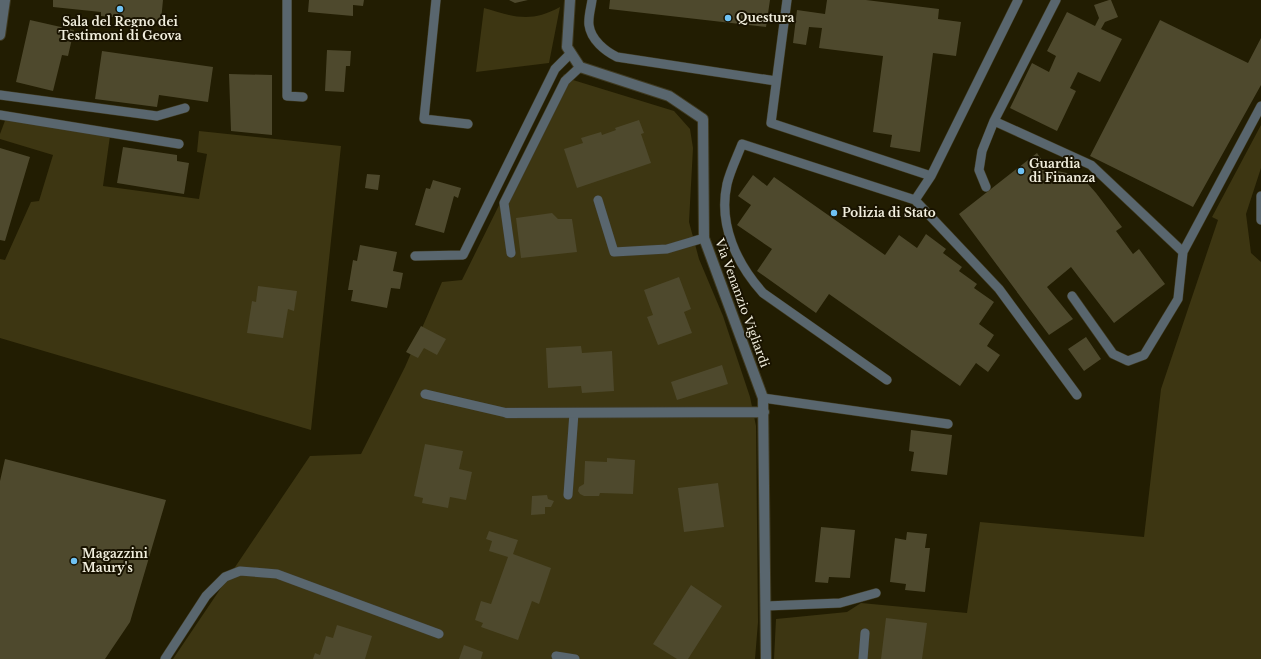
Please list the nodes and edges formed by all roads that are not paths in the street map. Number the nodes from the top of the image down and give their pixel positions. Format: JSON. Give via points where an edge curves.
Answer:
{"nodes":[{"id":1,"x":5,"y":0,"type":"edge"},
{"id":2,"x":287,"y":0,"type":"edge"},
{"id":3,"x":436,"y":0,"type":"edge"},
{"id":4,"x":570,"y":0,"type":"edge"},
{"id":5,"x":592,"y":0,"type":"edge"},
{"id":6,"x":786,"y":0,"type":"edge"},
{"id":7,"x":1016,"y":0,"type":"edge"},
{"id":8,"x":1056,"y":0,"type":"edge"},
{"id":9,"x":0,"y":35,"type":"edge"},
{"id":10,"x":570,"y":54,"type":"junction"},
{"id":11,"x":580,"y":67,"type":"junction"},
{"id":12,"x":776,"y":81,"type":"junction"},
{"id":13,"x":0,"y":95,"type":"edge"},
{"id":14,"x":303,"y":97,"type":"dead end"},
{"id":15,"x":1261,"y":106,"type":"edge"},
{"id":16,"x":185,"y":108,"type":"dead end"},
{"id":17,"x":0,"y":115,"type":"edge"},
{"id":18,"x":994,"y":121,"type":"junction"},
{"id":19,"x":468,"y":124,"type":"dead end"},
{"id":20,"x":179,"y":144,"type":"dead end"},
{"id":21,"x":931,"y":176,"type":"junction"},
{"id":22,"x":986,"y":187,"type":"dead end"},
{"id":23,"x":1261,"y":196,"type":"edge"},
{"id":24,"x":598,"y":200,"type":"dead end"},
{"id":25,"x":915,"y":200,"type":"junction"},
{"id":26,"x":1261,"y":220,"type":"edge"},
{"id":27,"x":704,"y":238,"type":"junction"},
{"id":28,"x":1183,"y":252,"type":"junction"},
{"id":29,"x":510,"y":253,"type":"dead end"},
{"id":30,"x":415,"y":256,"type":"dead end"},
{"id":31,"x":1072,"y":296,"type":"dead end"},
{"id":32,"x":887,"y":380,"type":"dead end"},
{"id":33,"x":425,"y":394,"type":"dead end"},
{"id":34,"x":1077,"y":395,"type":"dead end"},
{"id":35,"x":763,"y":398,"type":"junction"},
{"id":36,"x":764,"y":412,"type":"junction"},
{"id":37,"x":507,"y":413,"type":"joint"},
{"id":38,"x":574,"y":414,"type":"junction"},
{"id":39,"x":948,"y":424,"type":"dead end"},
{"id":40,"x":568,"y":496,"type":"dead end"},
{"id":41,"x":876,"y":593,"type":"dead end"},
{"id":42,"x":766,"y":606,"type":"junction"},
{"id":43,"x":865,"y":633,"type":"dead end"},
{"id":44,"x":439,"y":634,"type":"dead end"},
{"id":45,"x":556,"y":656,"type":"dead end"},
{"id":46,"x":165,"y":659,"type":"edge"},
{"id":47,"x":575,"y":659,"type":"edge"},
{"id":48,"x":766,"y":659,"type":"edge"},
{"id":49,"x":863,"y":659,"type":"edge"}],
"edges":[{"from":1,"to":9,"type":"street"},
{"from":2,"to":14,"type":"lane","via":[[287,96]]},
{"from":3,"to":19,"type":"lane","via":[[424,119]]},
{"from":4,"to":10,"type":"street","via":[[567,47]]},
{"from":5,"to":12,"type":"lane","via":[[589,25],[593,35],[607,52],[617,57]]},
{"from":6,"to":12,"type":"lane"},
{"from":7,"to":21,"type":"lane"},
{"from":8,"to":18,"type":"lane"},
{"from":10,"to":11,"type":"street"},
{"from":10,"to":30,"type":"lane","via":[[555,69],[463,256]]},
{"from":11,"to":27,"type":"street","name":"Via Venanzio Vigliardi","via":[[669,96],[703,119]]},
{"from":11,"to":29,"type":"lane","via":[[565,81],[504,203]]},
{"from":12,"to":21,"type":"lane","via":[[771,123]]},
{"from":13,"to":16,"type":"lane","via":[[157,116]]},
{"from":15,"to":28,"type":"lane"},
{"from":17,"to":20,"type":"lane"},
{"from":18,"to":22,"type":"lane","via":[[982,151],[979,170]]},
{"from":18,"to":28,"type":"lane","via":[[1091,165]]},
{"from":21,"to":25,"type":"lane"},
{"from":23,"to":26,"type":"lane"},
{"from":24,"to":27,"type":"lane","via":[[614,252],[667,249]]},
{"from":25,"to":32,"type":"lane","via":[[742,144],[727,185],[725,213],[731,245],[748,276],[763,293]]},
{"from":25,"to":34,"type":"lane","via":[[999,289]]},
{"from":27,"to":35,"type":"street","name":"Via Venanzio Vigliardi"},
{"from":28,"to":31,"type":"lane","via":[[1178,299],[1144,355],[1128,361],[1113,354]]},
{"from":33,"to":37,"type":"lane"},
{"from":35,"to":36,"type":"street","name":"Via Venanzio Vigliardi"},
{"from":35,"to":39,"type":"lane"},
{"from":36,"to":38,"type":"street"},
{"from":36,"to":42,"type":"street","name":"Via Venanzio Vigliardi"},
{"from":37,"to":38,"type":"street"},
{"from":38,"to":40,"type":"lane"},
{"from":41,"to":42,"type":"lane","via":[[840,603]]},
{"from":42,"to":48,"type":"street","name":"Via Venanzio Vigliardi"},
{"from":43,"to":49,"type":"lane"},
{"from":44,"to":46,"type":"lane","via":[[277,574],[240,571],[225,577],[206,596]]},
{"from":45,"to":47,"type":"lane"}]}
